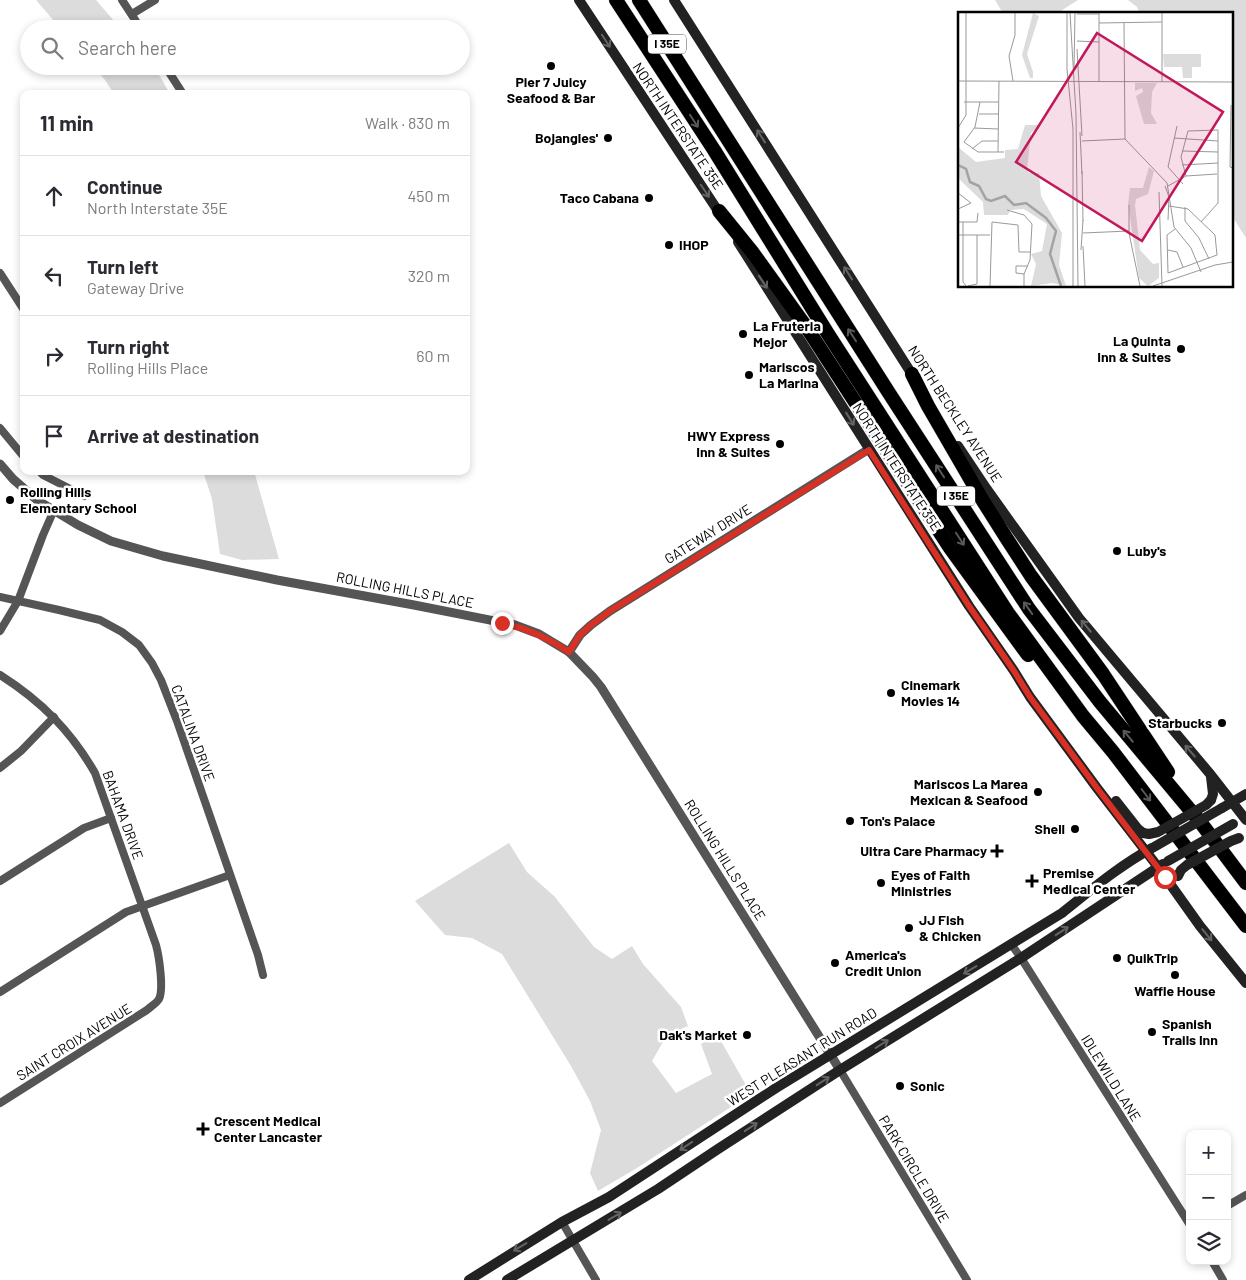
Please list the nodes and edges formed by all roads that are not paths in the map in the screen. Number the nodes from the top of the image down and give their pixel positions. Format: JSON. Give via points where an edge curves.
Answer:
{"nodes":[{"id":1,"x":122,"y":0,"type":"edge"},
{"id":2,"x":155,"y":0,"type":"edge"},
{"id":3,"x":579,"y":0,"type":"edge"},
{"id":4,"x":616,"y":0,"type":"edge"},
{"id":5,"x":639,"y":0,"type":"edge"},
{"id":6,"x":674,"y":0,"type":"edge"},
{"id":7,"x":132,"y":14,"type":"junction"},
{"id":8,"x":136,"y":20,"type":"edge"},
{"id":9,"x":171,"y":75,"type":"edge"},
{"id":10,"x":180,"y":90,"type":"edge"},
{"id":11,"x":719,"y":211,"type":"junction"},
{"id":12,"x":0,"y":273,"type":"edge"},
{"id":13,"x":20,"y":304,"type":"edge"},
{"id":14,"x":912,"y":374,"type":"junction"},
{"id":15,"x":0,"y":428,"type":"edge"},
{"id":16,"x":869,"y":450,"type":"junction"},
{"id":17,"x":20,"y":452,"type":"edge"},
{"id":18,"x":0,"y":464,"type":"edge"},
{"id":19,"x":43,"y":475,"type":"edge"},
{"id":20,"x":84,"y":496,"type":"dead end"},
{"id":21,"x":54,"y":510,"type":"junction"},
{"id":22,"x":0,"y":597,"type":"edge"},
{"id":23,"x":18,"y":600,"type":"junction"},
{"id":24,"x":0,"y":631,"type":"edge"},
{"id":25,"x":569,"y":652,"type":"junction"},
{"id":26,"x":0,"y":675,"type":"edge"},
{"id":27,"x":1082,"y":716,"type":"junction"},
{"id":28,"x":54,"y":717,"type":"junction"},
{"id":29,"x":0,"y":768,"type":"edge"},
{"id":30,"x":1211,"y":775,"type":"junction"},
{"id":31,"x":1097,"y":788,"type":"junction"},
{"id":32,"x":1246,"y":794,"type":"edge"},
{"id":33,"x":1233,"y":802,"type":"junction"},
{"id":34,"x":111,"y":818,"type":"junction"},
{"id":35,"x":1245,"y":818,"type":"edge"},
{"id":36,"x":1242,"y":838,"type":"edge"},
{"id":37,"x":1150,"y":849,"type":"junction"},
{"id":38,"x":1158,"y":867,"type":"junction"},
{"id":39,"x":230,"y":875,"type":"junction"},
{"id":40,"x":0,"y":881,"type":"edge"},
{"id":41,"x":1246,"y":881,"type":"edge"},
{"id":42,"x":142,"y":906,"type":"junction"},
{"id":43,"x":1192,"y":915,"type":"junction"},
{"id":44,"x":1246,"y":926,"type":"edge"},
{"id":45,"x":1011,"y":944,"type":"junction"},
{"id":46,"x":1021,"y":958,"type":"junction"},
{"id":47,"x":263,"y":975,"type":"dead end"},
{"id":48,"x":1246,"y":983,"type":"edge"},
{"id":49,"x":0,"y":992,"type":"edge"},
{"id":50,"x":159,"y":999,"type":"joint"},
{"id":51,"x":830,"y":1054,"type":"junction"},
{"id":52,"x":840,"y":1070,"type":"junction"},
{"id":53,"x":0,"y":1103,"type":"edge"},
{"id":54,"x":1246,"y":1195,"type":"edge"},
{"id":55,"x":1231,"y":1204,"type":"edge"},
{"id":56,"x":1187,"y":1220,"type":"edge"},
{"id":57,"x":562,"y":1222,"type":"junction"},
{"id":58,"x":572,"y":1240,"type":"junction"},
{"id":59,"x":1214,"y":1265,"type":"edge"},
{"id":60,"x":469,"y":1280,"type":"edge"},
{"id":61,"x":507,"y":1280,"type":"edge"},
{"id":62,"x":596,"y":1280,"type":"edge"},
{"id":63,"x":967,"y":1280,"type":"edge"},
{"id":64,"x":1223,"y":1280,"type":"edge"}],
"edges":[{"from":1,"to":7,"type":"street"},
{"from":2,"to":7,"type":"street"},
{"from":3,"to":11,"type":"main road","name":"NORTH INTERSTATE 35E","one_way":true},
{"from":4,"to":27,"type":"highway","number":"I 35E","one_way":true,"via":[[970,555]]},
{"from":41,"to":5,"type":"highway","number":"I 35E","one_way":true,"via":[[1029,609]]},
{"from":14,"to":6,"type":"main road","name":"NORTH BECKLEY AVENUE","one_way":true},
{"from":7,"to":8,"type":"street"},
{"from":9,"to":10,"type":"street"},
{"from":11,"to":16,"type":"main road","name":"NORTH INTERSTATE 35E","one_way":true},
{"from":11,"to":27,"type":"highway","via":[[754,253],[807,328],[970,577],[1051,685]]},
{"from":12,"to":13,"type":"street"},
{"from":30,"to":14,"type":"main road","name":"NORTH BECKLEY AVENUE","one_way":true,"via":[[1079,618],[986,488]]},
{"from":14,"to":41,"type":"highway","via":[[983,501],[1031,576],[1103,674],[1169,773],[1237,858]]},
{"from":15,"to":17,"type":"street"},
{"from":16,"to":25,"type":"street","name":"GATEWAY DRIVE","via":[[610,611],[580,635]]},
{"from":16,"to":31,"type":"main road","name":"NORTH INTERSTATE 35E","via":[[1030,697]]},
{"from":18,"to":21,"type":"street","name":"ROLLING HILLS PLACE","via":[[37,500]]},
{"from":19,"to":20,"type":"street"},
{"from":21,"to":23,"type":"street"},
{"from":21,"to":25,"type":"street","name":"ROLLING HILLS PLACE","via":[[111,540],[155,554],[515,625],[539,634]]},
{"from":22,"to":23,"type":"street","name":"CATALINA DRIVE"},
{"from":23,"to":24,"type":"street"},
{"from":23,"to":39,"type":"street","name":"CATALINA DRIVE","via":[[100,620],[138,645],[152,663],[177,721]]},
{"from":25,"to":51,"type":"street","name":"ROLLING HILLS PLACE","via":[[601,687]]},
{"from":26,"to":28,"type":"street","name":"BAHAMA DRIVE"},
{"from":27,"to":44,"type":"highway","number":"I 35E","one_way":true},
{"from":28,"to":29,"type":"street"},
{"from":28,"to":34,"type":"street","name":"BAHAMA DRIVE","via":[[96,773]]},
{"from":30,"to":31,"type":"main road","bridge":true,"via":[[1213,794],[1206,805],[1149,834],[1138,829],[1113,798]]},
{"from":30,"to":33,"type":"main road","name":"NORTH BECKLEY AVENUE"},
{"from":31,"to":37,"type":"main road","name":"NORTH INTERSTATE 35E"},
{"from":32,"to":33,"type":"main road","name":"WEST PLEASANT RUN ROAD"},
{"from":33,"to":35,"type":"main road","name":"NORTH BECKLEY AVENUE"},
{"from":33,"to":37,"type":"main road","name":"WEST PLEASANT RUN ROAD","bridge":true},
{"from":34,"to":40,"type":"street","via":[[84,828]]},
{"from":34,"to":42,"type":"street","name":"BAHAMA DRIVE"},
{"from":35,"to":38,"type":"main road","bridge":true},
{"from":36,"to":43,"type":"main road","bridge":true,"via":[[1181,870],[1178,885]]},
{"from":37,"to":38,"type":"main road","name":"NORTH INTERSTATE 35E"},
{"from":37,"to":45,"type":"main road","name":"WEST PLEASANT RUN ROAD","via":[[1102,880],[1062,913]]},
{"from":38,"to":43,"type":"main road","name":"NORTH INTERSTATE 35E"},
{"from":46,"to":38,"type":"main road","one_way":true},
{"from":39,"to":42,"type":"street"},
{"from":39,"to":47,"type":"street","name":"CATALINA DRIVE"},
{"from":42,"to":49,"type":"street","via":[[120,916]]},
{"from":42,"to":50,"type":"street","name":"BAHAMA DRIVE","via":[[159,956]]},
{"from":43,"to":48,"type":"main road","name":"NORTH INTERSTATE 35E","one_way":true},
{"from":45,"to":46,"type":"street","name":"IDLEWILD LANE"},
{"from":45,"to":51,"type":"main road","name":"WEST PLEASANT RUN ROAD","one_way":true},
{"from":52,"to":46,"type":"main road","one_way":true},
{"from":46,"to":56,"type":"street","name":"IDLEWILD LANE"},
{"from":50,"to":53,"type":"street","name":"SAINT CROIX AVENUE","via":[[147,1010]]},
{"from":51,"to":52,"type":"street","name":"ROLLING HILLS PLACE"},
{"from":51,"to":57,"type":"main road","name":"WEST PLEASANT RUN ROAD","one_way":true,"via":[[608,1197]]},
{"from":58,"to":52,"type":"main road","one_way":true,"via":[[658,1189]]},
{"from":52,"to":63,"type":"street","name":"PARK CIRCLE DRIVE"},
{"from":54,"to":55,"type":"street"},
{"from":57,"to":58,"type":"street"},
{"from":57,"to":60,"type":"main road","name":"WEST PLEASANT RUN ROAD","one_way":true},
{"from":58,"to":61,"type":"main road"},
{"from":58,"to":62,"type":"street"},
{"from":59,"to":64,"type":"street"}]}
